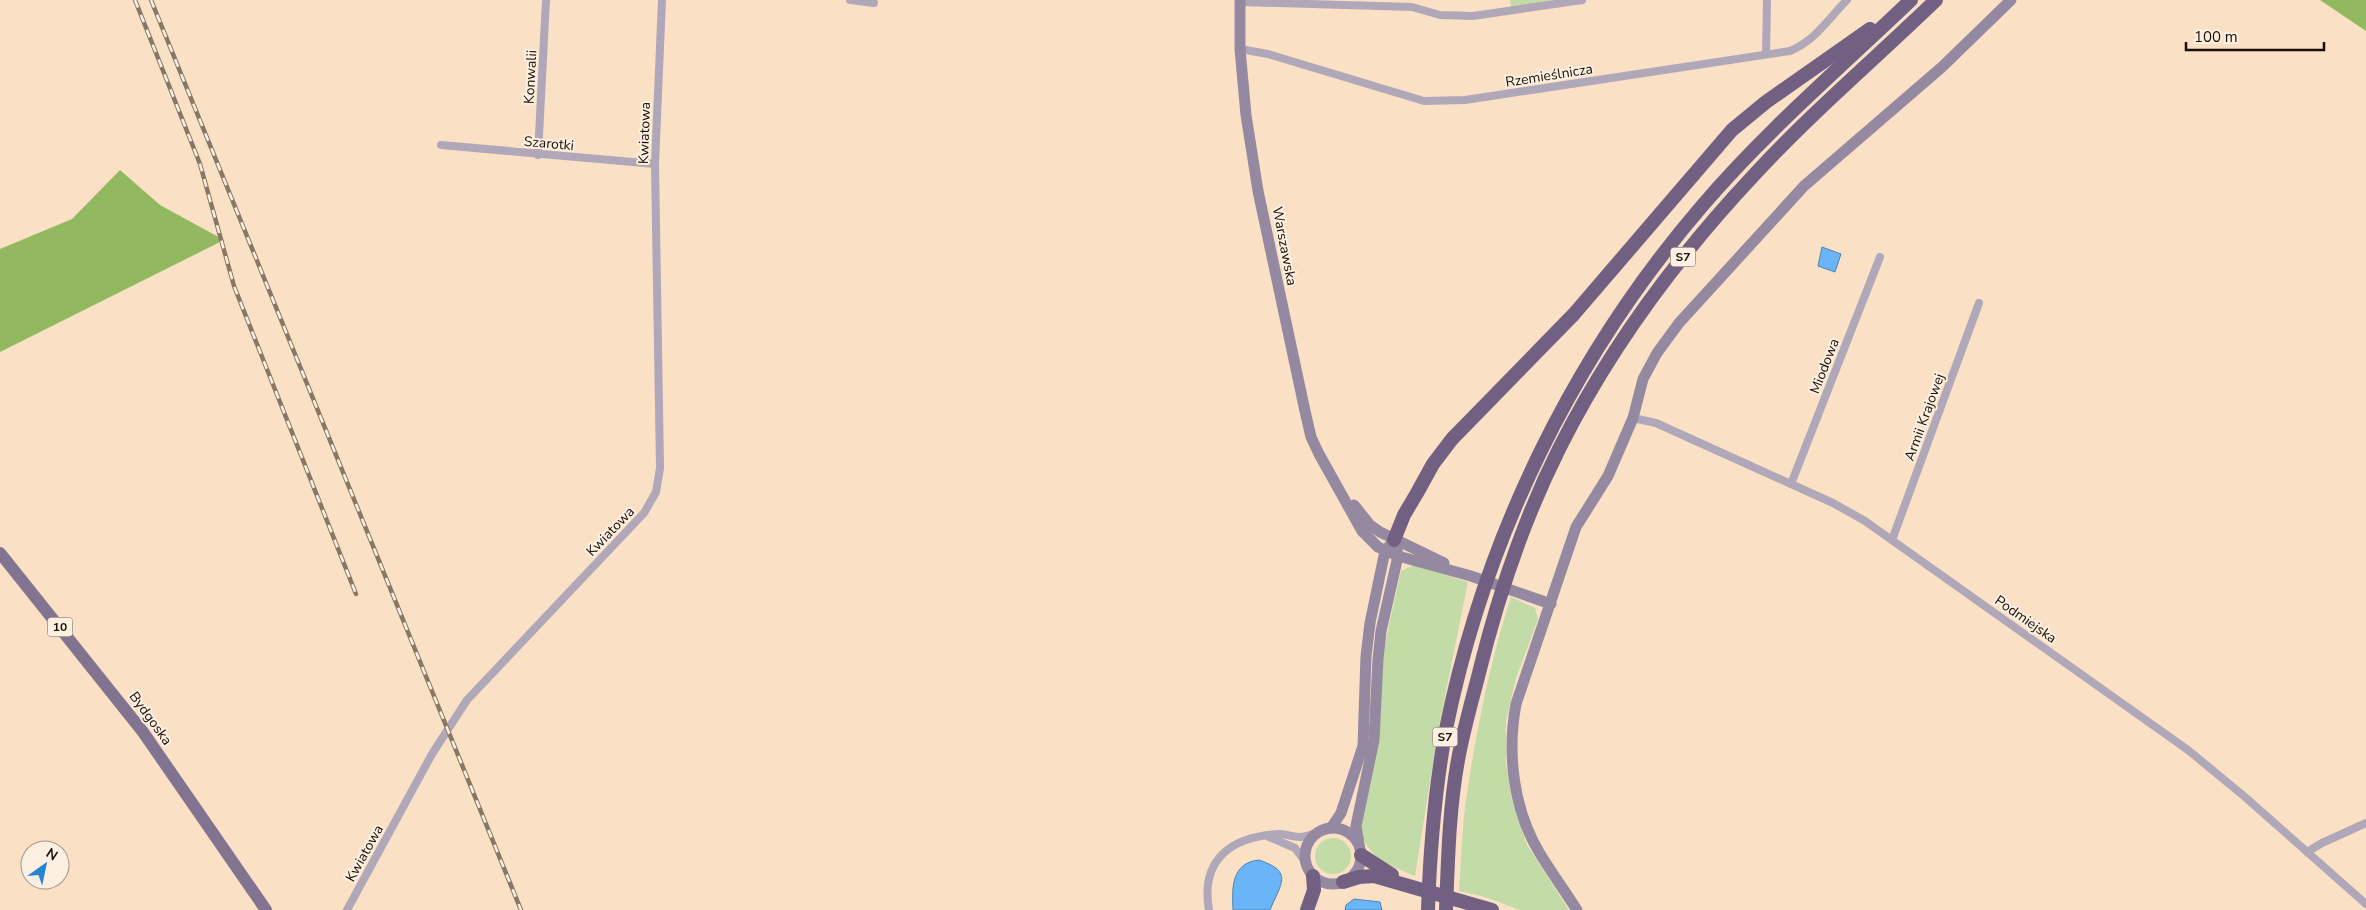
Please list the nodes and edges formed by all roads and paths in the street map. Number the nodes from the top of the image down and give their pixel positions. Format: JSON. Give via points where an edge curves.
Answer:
{"nodes":[{"id":1,"x":546,"y":0,"type":"edge"},
{"id":2,"x":662,"y":0,"type":"edge"},
{"id":3,"x":850,"y":0,"type":"edge"},
{"id":4,"x":1582,"y":0,"type":"edge"},
{"id":5,"x":1767,"y":0,"type":"edge"},
{"id":6,"x":1847,"y":0,"type":"edge"},
{"id":7,"x":1936,"y":0,"type":"edge"},
{"id":8,"x":2011,"y":0,"type":"edge"},
{"id":9,"x":1240,"y":1,"type":"edge"},
{"id":10,"x":1911,"y":1,"type":"edge"},
{"id":11,"x":874,"y":3,"type":"dead end"},
{"id":12,"x":1240,"y":49,"type":"junction"},
{"id":13,"x":1766,"y":54,"type":"junction"},
{"id":14,"x":441,"y":145,"type":"dead end"},
{"id":15,"x":538,"y":155,"type":"junction"},
{"id":16,"x":655,"y":164,"type":"junction"},
{"id":17,"x":1880,"y":257,"type":"dead end"},
{"id":18,"x":1979,"y":303,"type":"dead end"},
{"id":19,"x":1633,"y":418,"type":"junction"},
{"id":20,"x":1791,"y":484,"type":"junction"},
{"id":21,"x":1340,"y":488,"type":"junction"},
{"id":22,"x":1394,"y":540,"type":"junction"},
{"id":23,"x":1892,"y":540,"type":"junction"},
{"id":24,"x":1385,"y":551,"type":"junction"},
{"id":25,"x":0,"y":553,"type":"edge"},
{"id":26,"x":1398,"y":556,"type":"junction"},
{"id":27,"x":1471,"y":576,"type":"junction"},
{"id":28,"x":1550,"y":604,"type":"junction"},
{"id":29,"x":2366,"y":823,"type":"edge"},
{"id":30,"x":1331,"y":828,"type":"junction"},
{"id":31,"x":1318,"y":833,"type":"junction"},
{"id":32,"x":1265,"y":836,"type":"junction"},
{"id":33,"x":1360,"y":849,"type":"junction"},
{"id":34,"x":2307,"y":852,"type":"junction"},
{"id":35,"x":1309,"y":869,"type":"junction"},
{"id":36,"x":1343,"y":882,"type":"junction"},
{"id":37,"x":1406,"y":883,"type":"junction"},
{"id":38,"x":2366,"y":904,"type":"edge"},
{"id":39,"x":266,"y":910,"type":"edge"},
{"id":40,"x":347,"y":910,"type":"edge"},
{"id":41,"x":1209,"y":910,"type":"edge"},
{"id":42,"x":1307,"y":910,"type":"edge"},
{"id":43,"x":1428,"y":910,"type":"edge"},
{"id":44,"x":1446,"y":910,"type":"edge"},
{"id":45,"x":1492,"y":910,"type":"edge"},
{"id":46,"x":1577,"y":910,"type":"edge"}],
"edges":[{"from":1,"to":15,"type":"street","name":"Konwalii"},
{"from":2,"to":16,"type":"street","name":"Kwiatowa"},
{"from":3,"to":11,"type":"street"},
{"from":4,"to":9,"type":"street","via":[[1473,16],[1440,15],[1412,7]]},
{"from":5,"to":13,"type":"street"},
{"from":6,"to":13,"type":"street","name":"Rzemieślnicza","via":[[1806,44],[1790,51]]},
{"from":7,"to":44,"type":"highway","number":"S7","via":[[1755,174],[1713,220],[1647,305],[1580,410],[1529,516],[1496,610],[1458,761]]},
{"from":8,"to":19,"type":"street","via":[[1942,67],[1804,186],[1679,323],[1643,379]]},
{"from":9,"to":12,"type":"street","name":"Warszawska"},
{"from":10,"to":22,"type":"highway","via":[[1766,102],[1732,130],[1604,282],[1452,439],[1404,515]]},
{"from":10,"to":43,"type":"highway","number":"S7","via":[[1794,111],[1702,206],[1633,295],[1565,402],[1514,508],[1479,604],[1446,729]]},
{"from":12,"to":13,"type":"street","name":"Rzemieślnicza","via":[[1268,54],[1424,101],[1465,100]]},
{"from":12,"to":21,"type":"street","name":"Warszawska","via":[[1258,191],[1298,384],[1311,437]]},
{"from":14,"to":15,"type":"street","name":"Szarotki"},
{"from":15,"to":16,"type":"street","name":"Szarotki"},
{"from":16,"to":40,"type":"street","name":"Kwiatowa","via":[[660,468],[656,492],[644,513],[467,700],[432,754]]},
{"from":17,"to":20,"type":"street","name":"Miodowa"},
{"from":18,"to":23,"type":"street","name":"Armii Krajowej"},
{"from":19,"to":20,"type":"street","name":"Podmiejska","via":[[1656,424]]},
{"from":19,"to":28,"type":"street","via":[[1608,476],[1576,527]]},
{"from":20,"to":23,"type":"street","name":"Podmiejska","via":[[1859,517]]},
{"from":21,"to":22,"type":"street","via":[[1370,525]]},
{"from":21,"to":24,"type":"street","via":[[1362,531]]},
{"from":22,"to":24,"type":"street"},
{"from":22,"to":26,"type":"street"},
{"from":22,"to":27,"type":"street"},
{"from":23,"to":34,"type":"street","name":"Podmiejska","via":[[2188,750]]},
{"from":24,"to":26,"type":"street"},
{"from":24,"to":30,"type":"street","via":[[1366,656],[1363,746],[1341,813]]},
{"from":25,"to":39,"type":"main road","name":"Bydgoska","number":"10","via":[[133,719]]},
{"from":26,"to":27,"type":"street"},
{"from":26,"to":33,"type":"street","via":[[1381,632],[1374,740],[1356,826]]},
{"from":27,"to":28,"type":"street"},
{"from":28,"to":46,"type":"street","via":[[1516,704],[1512,754],[1520,806],[1528,828]]},
{"from":29,"to":34,"type":"street"},
{"from":30,"to":31,"type":"street"},
{"from":30,"to":33,"type":"street","via":[[1347,832]]},
{"from":31,"to":32,"type":"street","via":[[1299,837]]},
{"from":31,"to":35,"type":"street","via":[[1307,846]]},
{"from":32,"to":35,"type":"street","via":[[1295,848]]},
{"from":32,"to":41,"type":"street","via":[[1240,841],[1218,858],[1206,885]]},
{"from":33,"to":36,"type":"street","via":[[1357,872]]},
{"from":33,"to":37,"type":"highway","via":[[1375,866]]},
{"from":34,"to":38,"type":"street","name":"Podmiejska"},
{"from":35,"to":36,"type":"street","via":[[1327,884]]},
{"from":35,"to":42,"type":"highway","via":[[1314,890]]},
{"from":36,"to":37,"type":"highway","via":[[1374,876]]},
{"from":37,"to":45,"type":"highway"}]}
